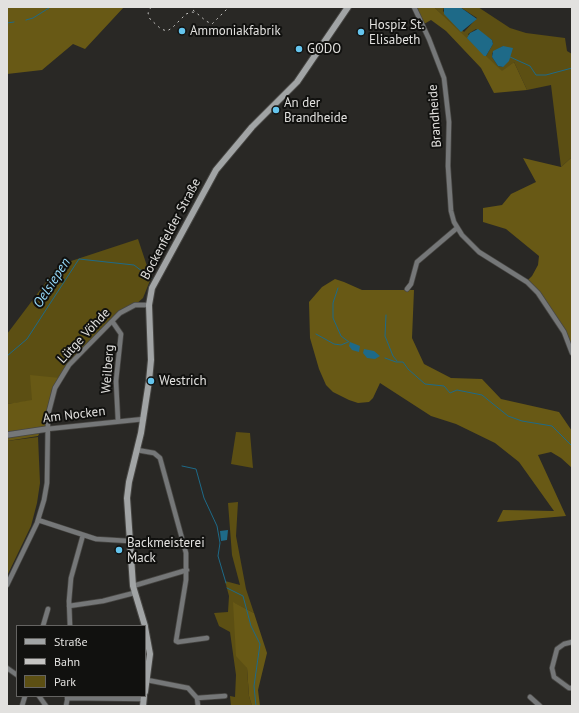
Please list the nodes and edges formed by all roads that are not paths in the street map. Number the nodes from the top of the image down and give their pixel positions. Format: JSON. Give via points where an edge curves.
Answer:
{"nodes":[{"id":1,"x":348,"y":7,"type":"edge"},
{"id":2,"x":414,"y":7,"type":"edge"},
{"id":3,"x":457,"y":228,"type":"junction"},
{"id":4,"x":407,"y":289,"type":"dead end"},
{"id":5,"x":149,"y":304,"type":"junction"},
{"id":6,"x":112,"y":321,"type":"junction"},
{"id":7,"x":572,"y":353,"type":"edge"},
{"id":8,"x":144,"y":419,"type":"junction"},
{"id":9,"x":118,"y":421,"type":"junction"},
{"id":10,"x":47,"y":429,"type":"junction"},
{"id":11,"x":7,"y":435,"type":"edge"},
{"id":12,"x":137,"y":450,"type":"junction"},
{"id":13,"x":38,"y":520,"type":"junction"},
{"id":14,"x":83,"y":535,"type":"junction"},
{"id":15,"x":129,"y":541,"type":"junction"},
{"id":16,"x":187,"y":570,"type":"junction"},
{"id":17,"x":7,"y":585,"type":"edge"},
{"id":18,"x":133,"y":589,"type":"junction"},
{"id":19,"x":70,"y":606,"type":"junction"},
{"id":20,"x":48,"y":609,"type":"dead end"},
{"id":21,"x":44,"y":625,"type":"edge"},
{"id":22,"x":70,"y":625,"type":"edge"},
{"id":23,"x":144,"y":625,"type":"edge"},
{"id":24,"x":146,"y":632,"type":"edge"},
{"id":25,"x":207,"y":638,"type":"dead end"},
{"id":26,"x":572,"y":642,"type":"edge"},
{"id":27,"x":7,"y":668,"type":"edge"},
{"id":28,"x":16,"y":674,"type":"edge"},
{"id":29,"x":146,"y":678,"type":"edge"},
{"id":30,"x":572,"y":688,"type":"edge"},
{"id":31,"x":225,"y":696,"type":"dead end"},
{"id":32,"x":40,"y":697,"type":"edge"},
{"id":33,"x":67,"y":697,"type":"edge"},
{"id":34,"x":530,"y":697,"type":"dead end"},
{"id":35,"x":197,"y":698,"type":"junction"},
{"id":36,"x":46,"y":706,"type":"edge"},
{"id":37,"x":66,"y":706,"type":"edge"},
{"id":38,"x":198,"y":706,"type":"edge"},
{"id":39,"x":540,"y":706,"type":"edge"}],
"edges":[{"from":1,"to":5,"type":"main road","name":"Bockenfelder Straße","via":[[297,82],[252,126],[216,170],[154,282]]},
{"from":2,"to":3,"type":"street","name":"Brandheide","via":[[444,78],[449,122],[451,211]]},
{"from":3,"to":4,"type":"street","via":[[417,262],[411,284]]},
{"from":3,"to":7,"type":"street","name":"Brandheide","via":[[479,252],[527,282],[538,293],[564,332]]},
{"from":5,"to":6,"type":"street","name":"Lütge Vöhde","via":[[125,309]]},
{"from":5,"to":8,"type":"main road","name":"Bockenfelder Straße","via":[[150,367]]},
{"from":6,"to":9,"type":"street","name":"Weilberg","via":[[121,334],[116,381]]},
{"from":6,"to":10,"type":"street","name":"Lütge Vöhde","via":[[69,365],[60,378],[50,403]]},
{"from":8,"to":9,"type":"street","name":"Am Nocken"},
{"from":8,"to":12,"type":"main road","name":"Bockenfelder Straße"},
{"from":9,"to":10,"type":"street","name":"Am Nocken"},
{"from":10,"to":11,"type":"street","name":"Am Nocken"},
{"from":10,"to":13,"type":"street","name":"Lütge Vöhde","via":[[47,483]]},
{"from":12,"to":15,"type":"main road","name":"Bockenfelder Straße","via":[[127,492]]},
{"from":12,"to":16,"type":"street","via":[[154,453],[160,458],[184,542]]},
{"from":13,"to":14,"type":"street"},
{"from":13,"to":17,"type":"street","name":"Lütge Vöhde"},
{"from":14,"to":15,"type":"street","via":[[96,539]]},
{"from":14,"to":19,"type":"street","via":[[72,573]]},
{"from":15,"to":18,"type":"main road","name":"Bockenfelder Straße"},
{"from":16,"to":18,"type":"street"},
{"from":16,"to":25,"type":"street","via":[[176,640],[178,642]]},
{"from":18,"to":19,"type":"street","via":[[103,602]]},
{"from":18,"to":23,"type":"main road","name":"Bockenfelder Straße"},
{"from":19,"to":22,"type":"street"},
{"from":20,"to":21,"type":"street"},
{"from":24,"to":29,"type":"main road","name":"Bockenfelder Straße","via":[[150,654]]},
{"from":26,"to":30,"type":"street","via":[[556,648],[552,668],[554,677]]},
{"from":27,"to":28,"type":"street"},
{"from":29,"to":35,"type":"street","via":[[184,686]]},
{"from":31,"to":35,"type":"street"},
{"from":32,"to":36,"type":"street"},
{"from":33,"to":37,"type":"street"},
{"from":34,"to":39,"type":"street"},
{"from":35,"to":38,"type":"street"}]}
